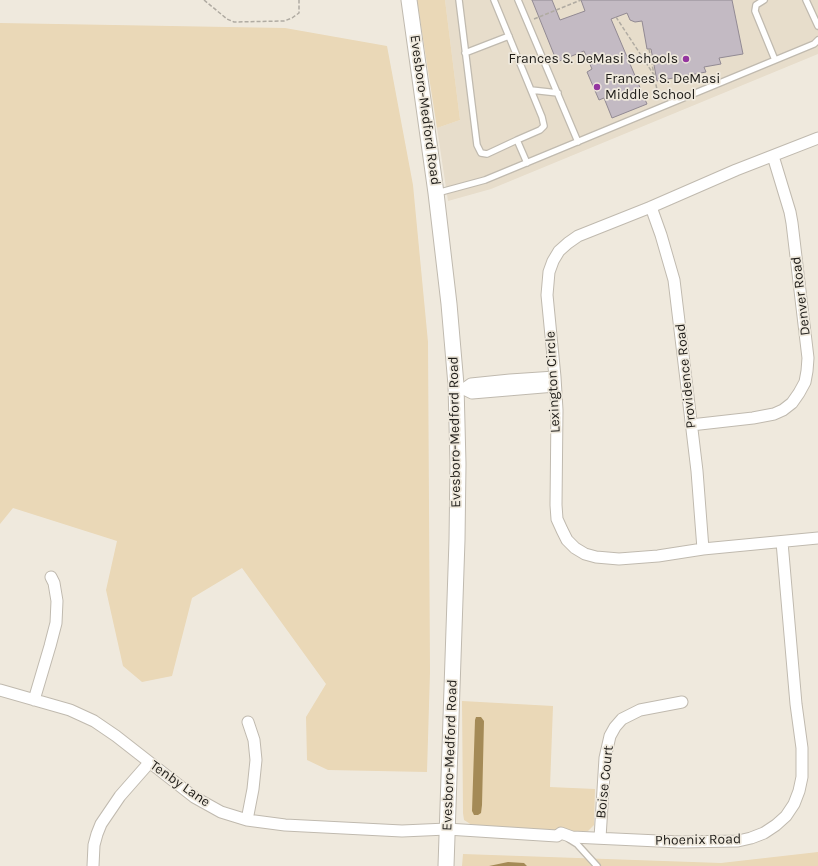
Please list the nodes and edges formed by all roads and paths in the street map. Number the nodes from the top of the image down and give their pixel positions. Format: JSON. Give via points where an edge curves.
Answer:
{"nodes":[{"id":1,"x":204,"y":0,"type":"edge"},
{"id":2,"x":299,"y":0,"type":"edge"},
{"id":3,"x":409,"y":0,"type":"edge"},
{"id":4,"x":459,"y":0,"type":"edge"},
{"id":5,"x":494,"y":0,"type":"edge"},
{"id":6,"x":518,"y":0,"type":"edge"},
{"id":7,"x":581,"y":0,"type":"edge"},
{"id":8,"x":764,"y":0,"type":"edge"},
{"id":9,"x":806,"y":0,"type":"edge"},
{"id":10,"x":616,"y":17,"type":"dead end"},
{"id":11,"x":527,"y":22,"type":"junction"},
{"id":12,"x":818,"y":26,"type":"edge"},
{"id":13,"x":509,"y":36,"type":"junction"},
{"id":14,"x":818,"y":40,"type":"edge"},
{"id":15,"x":649,"y":49,"type":"dead end"},
{"id":16,"x":465,"y":53,"type":"junction"},
{"id":17,"x":776,"y":60,"type":"junction"},
{"id":18,"x":654,"y":75,"type":"junction"},
{"id":19,"x":531,"y":90,"type":"junction"},
{"id":20,"x":558,"y":93,"type":"junction"},
{"id":21,"x":661,"y":108,"type":"junction"},
{"id":22,"x":818,"y":138,"type":"edge"},
{"id":23,"x":517,"y":140,"type":"junction"},
{"id":24,"x":578,"y":142,"type":"junction"},
{"id":25,"x":773,"y":156,"type":"junction"},
{"id":26,"x":527,"y":163,"type":"junction"},
{"id":27,"x":436,"y":193,"type":"junction"},
{"id":28,"x":651,"y":207,"type":"junction"},
{"id":29,"x":555,"y":382,"type":"junction"},
{"id":30,"x":460,"y":390,"type":"junction"},
{"id":31,"x":691,"y":425,"type":"junction"},
{"id":32,"x":818,"y":538,"type":"edge"},
{"id":33,"x":782,"y":542,"type":"junction"},
{"id":34,"x":702,"y":549,"type":"junction"},
{"id":35,"x":52,"y":577,"type":"dead end"},
{"id":36,"x":0,"y":690,"type":"edge"},
{"id":37,"x":34,"y":700,"type":"junction"},
{"id":38,"x":682,"y":702,"type":"dead end"},
{"id":39,"x":248,"y":722,"type":"dead end"},
{"id":40,"x":149,"y":763,"type":"junction"},
{"id":41,"x":247,"y":820,"type":"junction"},
{"id":42,"x":447,"y":829,"type":"junction"},
{"id":43,"x":560,"y":833,"type":"junction"},
{"id":44,"x":600,"y":838,"type":"junction"},
{"id":45,"x":93,"y":866,"type":"edge"},
{"id":46,"x":446,"y":866,"type":"edge"},
{"id":47,"x":597,"y":866,"type":"edge"}],
"edges":[{"from":1,"to":2,"type":"path","via":[[234,22],[284,21],[299,13]]},
{"from":3,"to":27,"type":"street","name":"Evesboro-Medford Road"},
{"from":4,"to":16,"type":"lane"},
{"from":5,"to":13,"type":"lane"},
{"from":6,"to":11,"type":"lane"},
{"from":7,"to":11,"type":"path"},
{"from":8,"to":17,"type":"lane","via":[[756,5],[755,11]]},
{"from":9,"to":12,"type":"lane"},
{"from":10,"to":18,"type":"path"},
{"from":11,"to":20,"type":"lane"},
{"from":13,"to":16,"type":"lane"},
{"from":13,"to":19,"type":"lane"},
{"from":14,"to":17,"type":"lane"},
{"from":15,"to":18,"type":"path"},
{"from":16,"to":23,"type":"lane","via":[[477,145],[481,153],[487,154]]},
{"from":17,"to":21,"type":"lane"},
{"from":18,"to":21,"type":"path"},
{"from":19,"to":20,"type":"lane"},
{"from":19,"to":23,"type":"lane","via":[[544,126]]},
{"from":20,"to":24,"type":"lane"},
{"from":21,"to":24,"type":"lane"},
{"from":22,"to":25,"type":"street","name":"Lexington Circle"},
{"from":23,"to":26,"type":"lane"},
{"from":24,"to":26,"type":"lane"},
{"from":25,"to":28,"type":"street","name":"Lexington Circle"},
{"from":25,"to":31,"type":"street","name":"Denver Road","via":[[790,212],[794,235],[808,358],[804,382],[792,403],[774,414]]},
{"from":26,"to":27,"type":"lane","via":[[485,180]]},
{"from":27,"to":30,"type":"street","name":"Evesboro-Medford Road"},
{"from":28,"to":29,"type":"street","name":"Lexington Circle","via":[[578,236],[559,251],[553,261],[549,272],[547,295]]},
{"from":28,"to":31,"type":"street","name":"Providence Road","via":[[674,280]]},
{"from":29,"to":30,"type":"street","via":[[510,380],[471,384]]},
{"from":29,"to":34,"type":"street","name":"Lexington Circle","via":[[557,518],[564,535],[575,548],[596,557],[619,559]]},
{"from":30,"to":42,"type":"street","name":"Evesboro-Medford Road"},
{"from":31,"to":34,"type":"street","name":"Providence Road"},
{"from":32,"to":33,"type":"street","name":"Lexington Circle"},
{"from":33,"to":34,"type":"street","name":"Lexington Circle"},
{"from":33,"to":44,"type":"street","name":"Phoenix Road","via":[[803,762],[800,791],[794,804],[786,816],[770,829],[738,841]]},
{"from":35,"to":37,"type":"street","via":[[57,601],[56,623]]},
{"from":36,"to":37,"type":"street","name":"Tenby Lane"},
{"from":37,"to":40,"type":"street","name":"Tenby Lane","via":[[70,710],[94,721]]},
{"from":38,"to":44,"type":"street","name":"Boise Court","via":[[636,712],[622,719],[615,727],[608,742],[605,758]]},
{"from":39,"to":41,"type":"street","via":[[254,740],[256,760]]},
{"from":40,"to":41,"type":"street","name":"Tenby Lane","via":[[204,804]]},
{"from":40,"to":45,"type":"street","via":[[120,796],[101,824],[96,834]]},
{"from":41,"to":42,"type":"street","name":"Tenby Lane","via":[[298,826],[407,831]]},
{"from":42,"to":43,"type":"street","name":"Phoenix Road","via":[[557,836]]},
{"from":42,"to":46,"type":"street","name":"Evesboro-Medford Road"},
{"from":43,"to":44,"type":"street","name":"Phoenix Road","via":[[572,837]]},
{"from":43,"to":47,"type":"lane","via":[[576,844]]}]}
